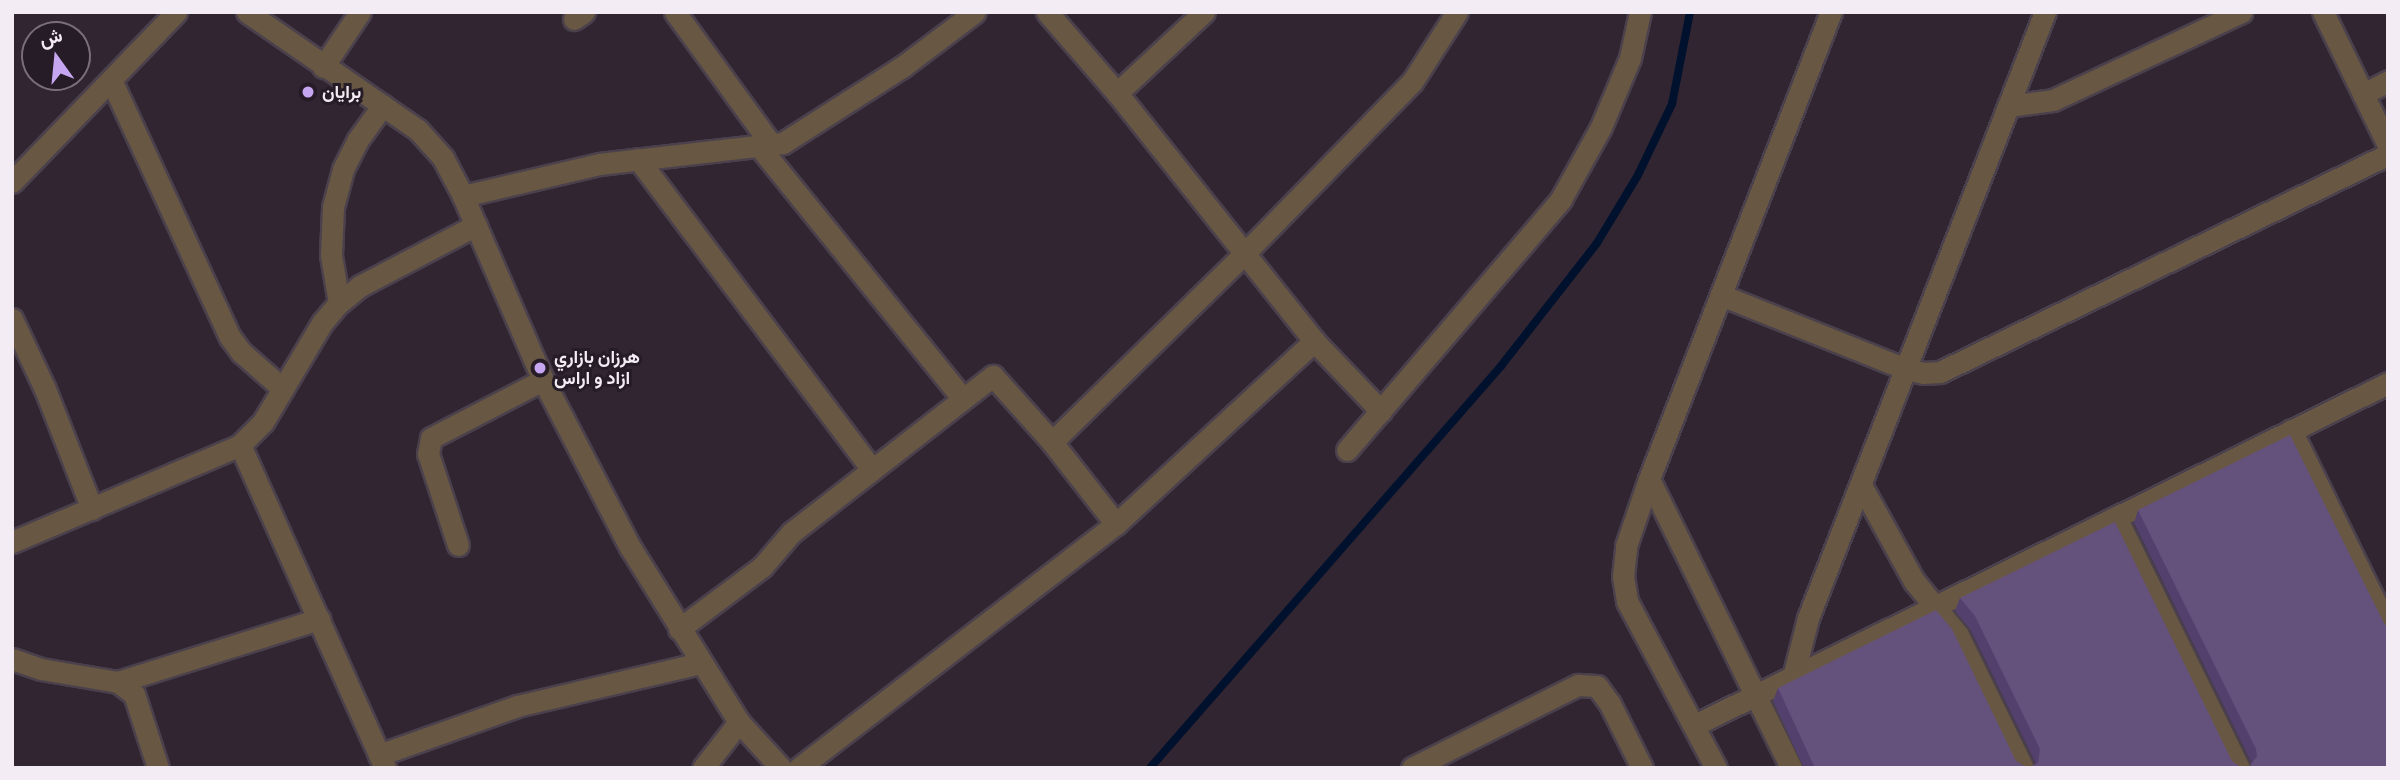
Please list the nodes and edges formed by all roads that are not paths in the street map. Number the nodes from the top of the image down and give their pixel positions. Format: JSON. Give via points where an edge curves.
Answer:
{"nodes":[{"id":1,"x":176,"y":12,"type":"edge"},
{"id":2,"x":247,"y":12,"type":"edge"},
{"id":3,"x":360,"y":12,"type":"edge"},
{"id":4,"x":675,"y":12,"type":"edge"},
{"id":5,"x":975,"y":12,"type":"edge"},
{"id":6,"x":1047,"y":12,"type":"edge"},
{"id":7,"x":1203,"y":12,"type":"edge"},
{"id":8,"x":1457,"y":12,"type":"edge"},
{"id":9,"x":1640,"y":12,"type":"edge"},
{"id":10,"x":1831,"y":12,"type":"edge"},
{"id":11,"x":2045,"y":12,"type":"edge"},
{"id":12,"x":2242,"y":12,"type":"edge"},
{"id":13,"x":2323,"y":12,"type":"edge"},
{"id":14,"x":323,"y":66,"type":"junction"},
{"id":15,"x":2388,"y":81,"type":"edge"},
{"id":16,"x":112,"y":82,"type":"junction"},
{"id":17,"x":1117,"y":93,"type":"junction"},
{"id":18,"x":2363,"y":94,"type":"junction"},
{"id":19,"x":383,"y":105,"type":"junction"},
{"id":20,"x":2008,"y":106,"type":"junction"},
{"id":21,"x":764,"y":145,"type":"junction"},
{"id":22,"x":2388,"y":145,"type":"edge"},
{"id":23,"x":2388,"y":155,"type":"edge"},
{"id":24,"x":638,"y":159,"type":"junction"},
{"id":25,"x":12,"y":182,"type":"edge"},
{"id":26,"x":463,"y":195,"type":"junction"},
{"id":27,"x":476,"y":225,"type":"junction"},
{"id":28,"x":1243,"y":255,"type":"junction"},
{"id":29,"x":1721,"y":295,"type":"junction"},
{"id":30,"x":339,"y":303,"type":"junction"},
{"id":31,"x":12,"y":319,"type":"edge"},
{"id":32,"x":1314,"y":341,"type":"junction"},
{"id":33,"x":1906,"y":369,"type":"junction"},
{"id":34,"x":543,"y":380,"type":"junction"},
{"id":35,"x":2388,"y":383,"type":"edge"},
{"id":36,"x":283,"y":389,"type":"junction"},
{"id":37,"x":963,"y":399,"type":"junction"},
{"id":38,"x":1381,"y":411,"type":"junction"},
{"id":39,"x":2291,"y":430,"type":"junction"},
{"id":40,"x":1052,"y":442,"type":"junction"},
{"id":41,"x":240,"y":445,"type":"junction"},
{"id":42,"x":1347,"y":450,"type":"dead end"},
{"id":43,"x":872,"y":470,"type":"junction"},
{"id":44,"x":1649,"y":479,"type":"junction"},
{"id":45,"x":1861,"y":485,"type":"junction"},
{"id":46,"x":92,"y":509,"type":"junction"},
{"id":47,"x":2116,"y":517,"type":"junction"},
{"id":48,"x":1116,"y":524,"type":"junction"},
{"id":49,"x":12,"y":542,"type":"edge"},
{"id":50,"x":458,"y":545,"type":"dead end"},
{"id":51,"x":1934,"y":607,"type":"junction"},
{"id":52,"x":319,"y":619,"type":"junction"},
{"id":53,"x":2386,"y":621,"type":"edge"},
{"id":54,"x":679,"y":629,"type":"junction"},
{"id":55,"x":12,"y":659,"type":"edge"},
{"id":56,"x":701,"y":663,"type":"junction"},
{"id":57,"x":1793,"y":677,"type":"junction"},
{"id":58,"x":118,"y":682,"type":"junction"},
{"id":59,"x":1755,"y":695,"type":"junction"},
{"id":60,"x":739,"y":722,"type":"junction"},
{"id":61,"x":1695,"y":725,"type":"junction"},
{"id":62,"x":382,"y":761,"type":"edge"},
{"id":63,"x":158,"y":768,"type":"edge"},
{"id":64,"x":703,"y":768,"type":"edge"},
{"id":65,"x":780,"y":768,"type":"edge"},
{"id":66,"x":799,"y":768,"type":"edge"},
{"id":67,"x":1412,"y":768,"type":"edge"},
{"id":68,"x":1642,"y":768,"type":"edge"},
{"id":69,"x":1716,"y":768,"type":"edge"},
{"id":70,"x":1791,"y":768,"type":"edge"},
{"id":71,"x":2023,"y":768,"type":"edge"},
{"id":72,"x":2239,"y":768,"type":"edge"}],
"edges":[{"from":1,"to":16,"type":"street"},
{"from":2,"to":14,"type":"street"},
{"from":3,"to":14,"type":"street"},
{"from":4,"to":21,"type":"street"},
{"from":5,"to":21,"type":"street","via":[[783,143]]},
{"from":6,"to":17,"type":"street"},
{"from":7,"to":17,"type":"street"},
{"from":8,"to":28,"type":"street","via":[[1412,82]]},
{"from":9,"to":38,"type":"street","via":[[1630,58],[1611,104],[1561,199]]},
{"from":10,"to":29,"type":"street"},
{"from":11,"to":20,"type":"street"},
{"from":12,"to":20,"type":"street","via":[[2053,100]]},
{"from":13,"to":18,"type":"street"},
{"from":14,"to":19,"type":"street"},
{"from":15,"to":18,"type":"street"},
{"from":16,"to":25,"type":"street"},
{"from":16,"to":36,"type":"street","via":[[230,337]]},
{"from":17,"to":28,"type":"street"},
{"from":18,"to":22,"type":"street"},
{"from":19,"to":26,"type":"street","via":[[427,139]]},
{"from":19,"to":30,"type":"street","via":[[343,169],[333,207],[331,255]]},
{"from":20,"to":33,"type":"street"},
{"from":21,"to":24,"type":"street"},
{"from":21,"to":37,"type":"street"},
{"from":23,"to":33,"type":"street","via":[[1941,372]]},
{"from":24,"to":26,"type":"street"},
{"from":24,"to":43,"type":"street"},
{"from":26,"to":27,"type":"street"},
{"from":27,"to":30,"type":"street","via":[[359,286]]},
{"from":27,"to":34,"type":"street"},
{"from":28,"to":32,"type":"street"},
{"from":28,"to":40,"type":"street"},
{"from":29,"to":33,"type":"street"},
{"from":29,"to":44,"type":"street"},
{"from":30,"to":36,"type":"street"},
{"from":31,"to":46,"type":"street"},
{"from":32,"to":38,"type":"street"},
{"from":32,"to":48,"type":"street"},
{"from":33,"to":45,"type":"street"},
{"from":34,"to":50,"type":"street","via":[[431,438],[428,454]]},
{"from":34,"to":54,"type":"street","via":[[630,547]]},
{"from":35,"to":39,"type":"street"},
{"from":36,"to":41,"type":"street","via":[[263,422]]},
{"from":37,"to":40,"type":"street","via":[[993,376]]},
{"from":37,"to":43,"type":"street"},
{"from":38,"to":42,"type":"street"},
{"from":39,"to":47,"type":"street"},
{"from":39,"to":53,"type":"street"},
{"from":40,"to":48,"type":"street"},
{"from":41,"to":46,"type":"street"},
{"from":41,"to":52,"type":"street"},
{"from":43,"to":54,"type":"street","via":[[791,533],[762,566]]},
{"from":44,"to":59,"type":"street"},
{"from":44,"to":61,"type":"street","via":[[1626,546],[1623,577],[1627,601]]},
{"from":45,"to":51,"type":"street","via":[[1914,581]]},
{"from":45,"to":57,"type":"street","via":[[1808,618]]},
{"from":46,"to":49,"type":"street"},
{"from":47,"to":51,"type":"street"},
{"from":47,"to":72,"type":"street"},
{"from":48,"to":66,"type":"street"},
{"from":51,"to":57,"type":"street"},
{"from":51,"to":71,"type":"street","via":[[1958,635]]},
{"from":52,"to":58,"type":"street"},
{"from":52,"to":62,"type":"street"},
{"from":54,"to":56,"type":"street"},
{"from":55,"to":58,"type":"street","via":[[41,669]]},
{"from":56,"to":60,"type":"street"},
{"from":56,"to":62,"type":"street","via":[[517,706]]},
{"from":57,"to":59,"type":"street"},
{"from":58,"to":63,"type":"street","via":[[134,694]]},
{"from":59,"to":61,"type":"street"},
{"from":59,"to":70,"type":"street"},
{"from":60,"to":64,"type":"street"},
{"from":60,"to":65,"type":"street"},
{"from":61,"to":69,"type":"street"},
{"from":67,"to":68,"type":"street","via":[[1578,685],[1597,686]]}]}
